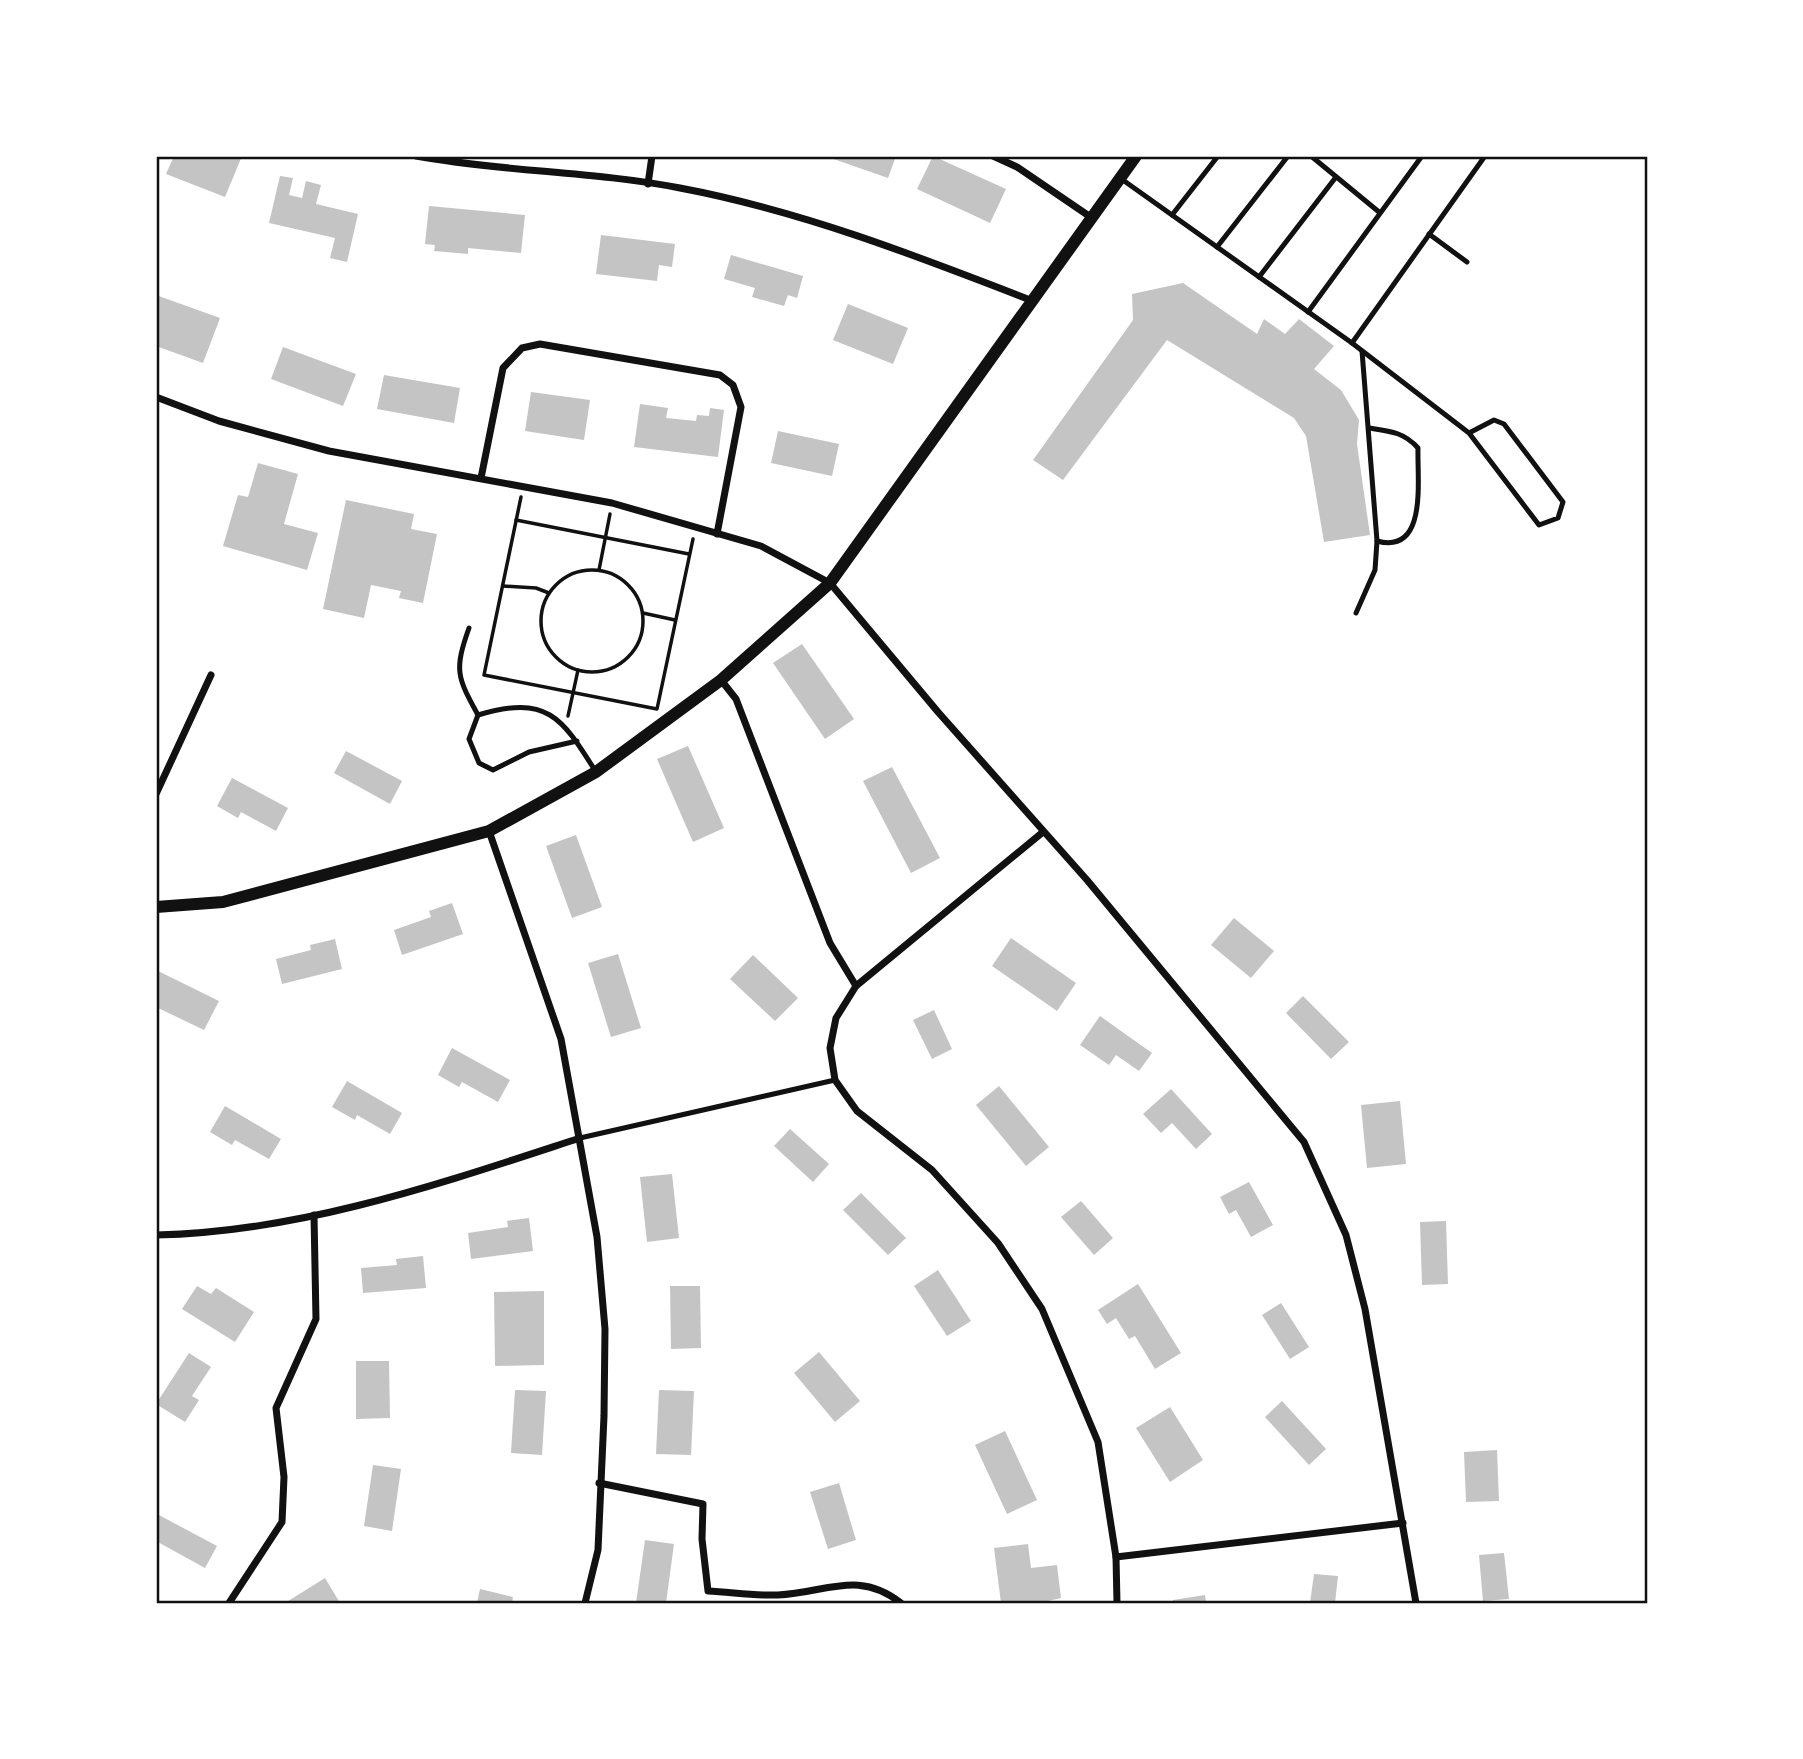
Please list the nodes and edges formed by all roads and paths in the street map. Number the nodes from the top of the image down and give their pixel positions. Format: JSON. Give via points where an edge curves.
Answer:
{"nodes":[{"id":1,"x":416,"y":156,"type":"edge"},
{"id":2,"x":652,"y":156,"type":"edge"},
{"id":3,"x":993,"y":156,"type":"edge"},
{"id":4,"x":1136,"y":156,"type":"edge"},
{"id":5,"x":1218,"y":156,"type":"edge"},
{"id":6,"x":1288,"y":156,"type":"edge"},
{"id":7,"x":1311,"y":156,"type":"edge"},
{"id":8,"x":1422,"y":156,"type":"edge"},
{"id":9,"x":1485,"y":156,"type":"edge"},
{"id":10,"x":474,"y":160,"type":"edge"},
{"id":11,"x":1336,"y":177,"type":"junction"},
{"id":12,"x":1120,"y":178,"type":"junction"},
{"id":13,"x":648,"y":184,"type":"junction"},
{"id":14,"x":1379,"y":212,"type":"junction"},
{"id":15,"x":1172,"y":215,"type":"junction"},
{"id":16,"x":1092,"y":218,"type":"junction"},
{"id":17,"x":1429,"y":234,"type":"junction"},
{"id":18,"x":1217,"y":247,"type":"junction"},
{"id":19,"x":1467,"y":262,"type":"dead end"},
{"id":20,"x":1259,"y":277,"type":"junction"},
{"id":21,"x":1034,"y":301,"type":"junction"},
{"id":22,"x":1308,"y":312,"type":"junction"},
{"id":23,"x":1352,"y":343,"type":"junction"},
{"id":24,"x":1362,"y":351,"type":"junction"},
{"id":25,"x":156,"y":397,"type":"edge"},
{"id":26,"x":1369,"y":428,"type":"junction"},
{"id":27,"x":1469,"y":433,"type":"junction"},
{"id":28,"x":481,"y":478,"type":"junction"},
{"id":29,"x":523,"y":485,"type":"junction"},
{"id":30,"x":612,"y":503,"type":"junction"},
{"id":31,"x":516,"y":520,"type":"junction"},
{"id":32,"x":697,"y":527,"type":"junction"},
{"id":33,"x":717,"y":534,"type":"junction"},
{"id":34,"x":606,"y":537,"type":"junction"},
{"id":35,"x":1377,"y":541,"type":"junction"},
{"id":36,"x":689,"y":554,"type":"junction"},
{"id":37,"x":599,"y":570,"type":"junction"},
{"id":38,"x":830,"y":583,"type":"junction"},
{"id":39,"x":503,"y":586,"type":"junction"},
{"id":40,"x":549,"y":593,"type":"junction"},
{"id":41,"x":1356,"y":612,"type":"dead end"},
{"id":42,"x":643,"y":613,"type":"junction"},
{"id":43,"x":675,"y":620,"type":"junction"},
{"id":44,"x":468,"y":628,"type":"dead end"},
{"id":45,"x":578,"y":670,"type":"junction"},
{"id":46,"x":211,"y":675,"type":"dead end"},
{"id":47,"x":721,"y":680,"type":"junction"},
{"id":48,"x":573,"y":693,"type":"junction"},
{"id":49,"x":478,"y":715,"type":"junction"},
{"id":50,"x":564,"y":724,"type":"junction"},
{"id":51,"x":577,"y":741,"type":"junction"},
{"id":52,"x":596,"y":772,"type":"junction"},
{"id":53,"x":156,"y":794,"type":"edge"},
{"id":54,"x":489,"y":831,"type":"junction"},
{"id":55,"x":1043,"y":832,"type":"junction"},
{"id":56,"x":156,"y":907,"type":"edge"},
{"id":57,"x":856,"y":986,"type":"junction"},
{"id":58,"x":835,"y":1080,"type":"junction"},
{"id":59,"x":580,"y":1138,"type":"junction"},
{"id":60,"x":314,"y":1215,"type":"junction"},
{"id":61,"x":156,"y":1235,"type":"edge"},
{"id":62,"x":599,"y":1483,"type":"junction"},
{"id":63,"x":1403,"y":1523,"type":"junction"},
{"id":64,"x":1116,"y":1557,"type":"junction"},
{"id":65,"x":229,"y":1603,"type":"edge"},
{"id":66,"x":585,"y":1603,"type":"edge"},
{"id":67,"x":901,"y":1603,"type":"edge"},
{"id":68,"x":1117,"y":1603,"type":"edge"},
{"id":69,"x":1416,"y":1603,"type":"edge"}],
"edges":[{"from":1,"to":10,"type":"street"},
{"from":2,"to":13,"type":"street"},
{"from":3,"to":16,"type":"street"},
{"from":4,"to":12,"type":"street"},
{"from":5,"to":15,"type":"lane"},
{"from":6,"to":18,"type":"lane"},
{"from":7,"to":11,"type":"lane"},
{"from":8,"to":14,"type":"lane"},
{"from":9,"to":17,"type":"lane"},
{"from":10,"to":13,"type":"street"},
{"from":11,"to":14,"type":"lane"},
{"from":11,"to":20,"type":"lane"},
{"from":12,"to":15,"type":"lane"},
{"from":12,"to":16,"type":"street"},
{"from":13,"to":21,"type":"street","via":[[767,206],[885,243]]},
{"from":14,"to":22,"type":"lane"},
{"from":15,"to":18,"type":"lane"},
{"from":16,"to":21,"type":"street"},
{"from":17,"to":19,"type":"lane"},
{"from":17,"to":23,"type":"lane"},
{"from":18,"to":20,"type":"lane"},
{"from":20,"to":22,"type":"lane"},
{"from":21,"to":38,"type":"street"},
{"from":22,"to":23,"type":"lane"},
{"from":23,"to":24,"type":"lane"},
{"from":24,"to":26,"type":"lane"},
{"from":24,"to":27,"type":"lane"},
{"from":25,"to":28,"type":"street","via":[[219,421],[330,451]]},
{"from":26,"to":35,"type":"lane"},
{"from":26,"to":35,"type":"lane","via":[[1393,431],[1418,448],[1415,525],[1405,540]]},
{"from":27,"to":27,"type":"lane","via":[[1539,525],[1558,517],[1563,502],[1504,424],[1494,421]]},
{"from":28,"to":29,"type":"street"},
{"from":28,"to":33,"type":"street","via":[[503,368],[522,348],[540,344],[720,375],[733,385],[741,407]]},
{"from":29,"to":30,"type":"street"},
{"from":29,"to":31,"type":"path"},
{"from":30,"to":32,"type":"street"},
{"from":30,"to":34,"type":"path"},
{"from":31,"to":34,"type":"path"},
{"from":31,"to":39,"type":"path"},
{"from":32,"to":33,"type":"street"},
{"from":32,"to":36,"type":"path"},
{"from":33,"to":38,"type":"street","via":[[761,546]]},
{"from":34,"to":36,"type":"path"},
{"from":34,"to":37,"type":"path"},
{"from":35,"to":41,"type":"lane","via":[[1375,570]]},
{"from":36,"to":43,"type":"path"},
{"from":37,"to":40,"type":"path","via":[[571,574]]},
{"from":37,"to":42,"type":"path","via":[[628,584]]},
{"from":38,"to":47,"type":"street"},
{"from":38,"to":55,"type":"street"},
{"from":39,"to":40,"type":"path"},
{"from":39,"to":48,"type":"path","via":[[484,675]]},
{"from":40,"to":45,"type":"path","via":[[541,624],[546,644],[559,661]]},
{"from":42,"to":43,"type":"path"},
{"from":42,"to":45,"type":"path","via":[[638,643],[626,659],[608,670]]},
{"from":43,"to":48,"type":"path","via":[[657,709]]},
{"from":44,"to":49,"type":"lane","via":[[458,670]]},
{"from":45,"to":48,"type":"path"},
{"from":46,"to":53,"type":"street"},
{"from":47,"to":52,"type":"street"},
{"from":47,"to":57,"type":"street","via":[[736,699],[830,943]]},
{"from":48,"to":50,"type":"path"},
{"from":49,"to":50,"type":"lane","via":[[536,708]]},
{"from":49,"to":51,"type":"lane","via":[[470,730],[471,748],[489,770],[501,769],[529,752]]},
{"from":50,"to":51,"type":"lane"},
{"from":51,"to":52,"type":"lane"},
{"from":52,"to":54,"type":"street"},
{"from":54,"to":56,"type":"street","via":[[223,902]]},
{"from":54,"to":59,"type":"street","via":[[561,1039]]},
{"from":55,"to":57,"type":"street"},
{"from":55,"to":63,"type":"street","via":[[1304,1142],[1346,1235],[1366,1309]]},
{"from":57,"to":58,"type":"street","via":[[836,1018],[830,1048]]},
{"from":58,"to":59,"type":"lane"},
{"from":58,"to":64,"type":"street","via":[[858,1111],[932,1170],[990,1234],[1042,1309],[1098,1442]]},
{"from":59,"to":60,"type":"street","via":[[406,1195]]},
{"from":59,"to":62,"type":"street","via":[[597,1237],[605,1329]]},
{"from":60,"to":61,"type":"street"},
{"from":60,"to":65,"type":"street","via":[[316,1319],[276,1408],[284,1477],[282,1522]]},
{"from":62,"to":66,"type":"street","via":[[598,1550]]},
{"from":62,"to":67,"type":"street","via":[[703,1504],[708,1591],[777,1595],[862,1583]]},
{"from":63,"to":64,"type":"street"},
{"from":63,"to":69,"type":"street"},
{"from":64,"to":68,"type":"street"}]}
